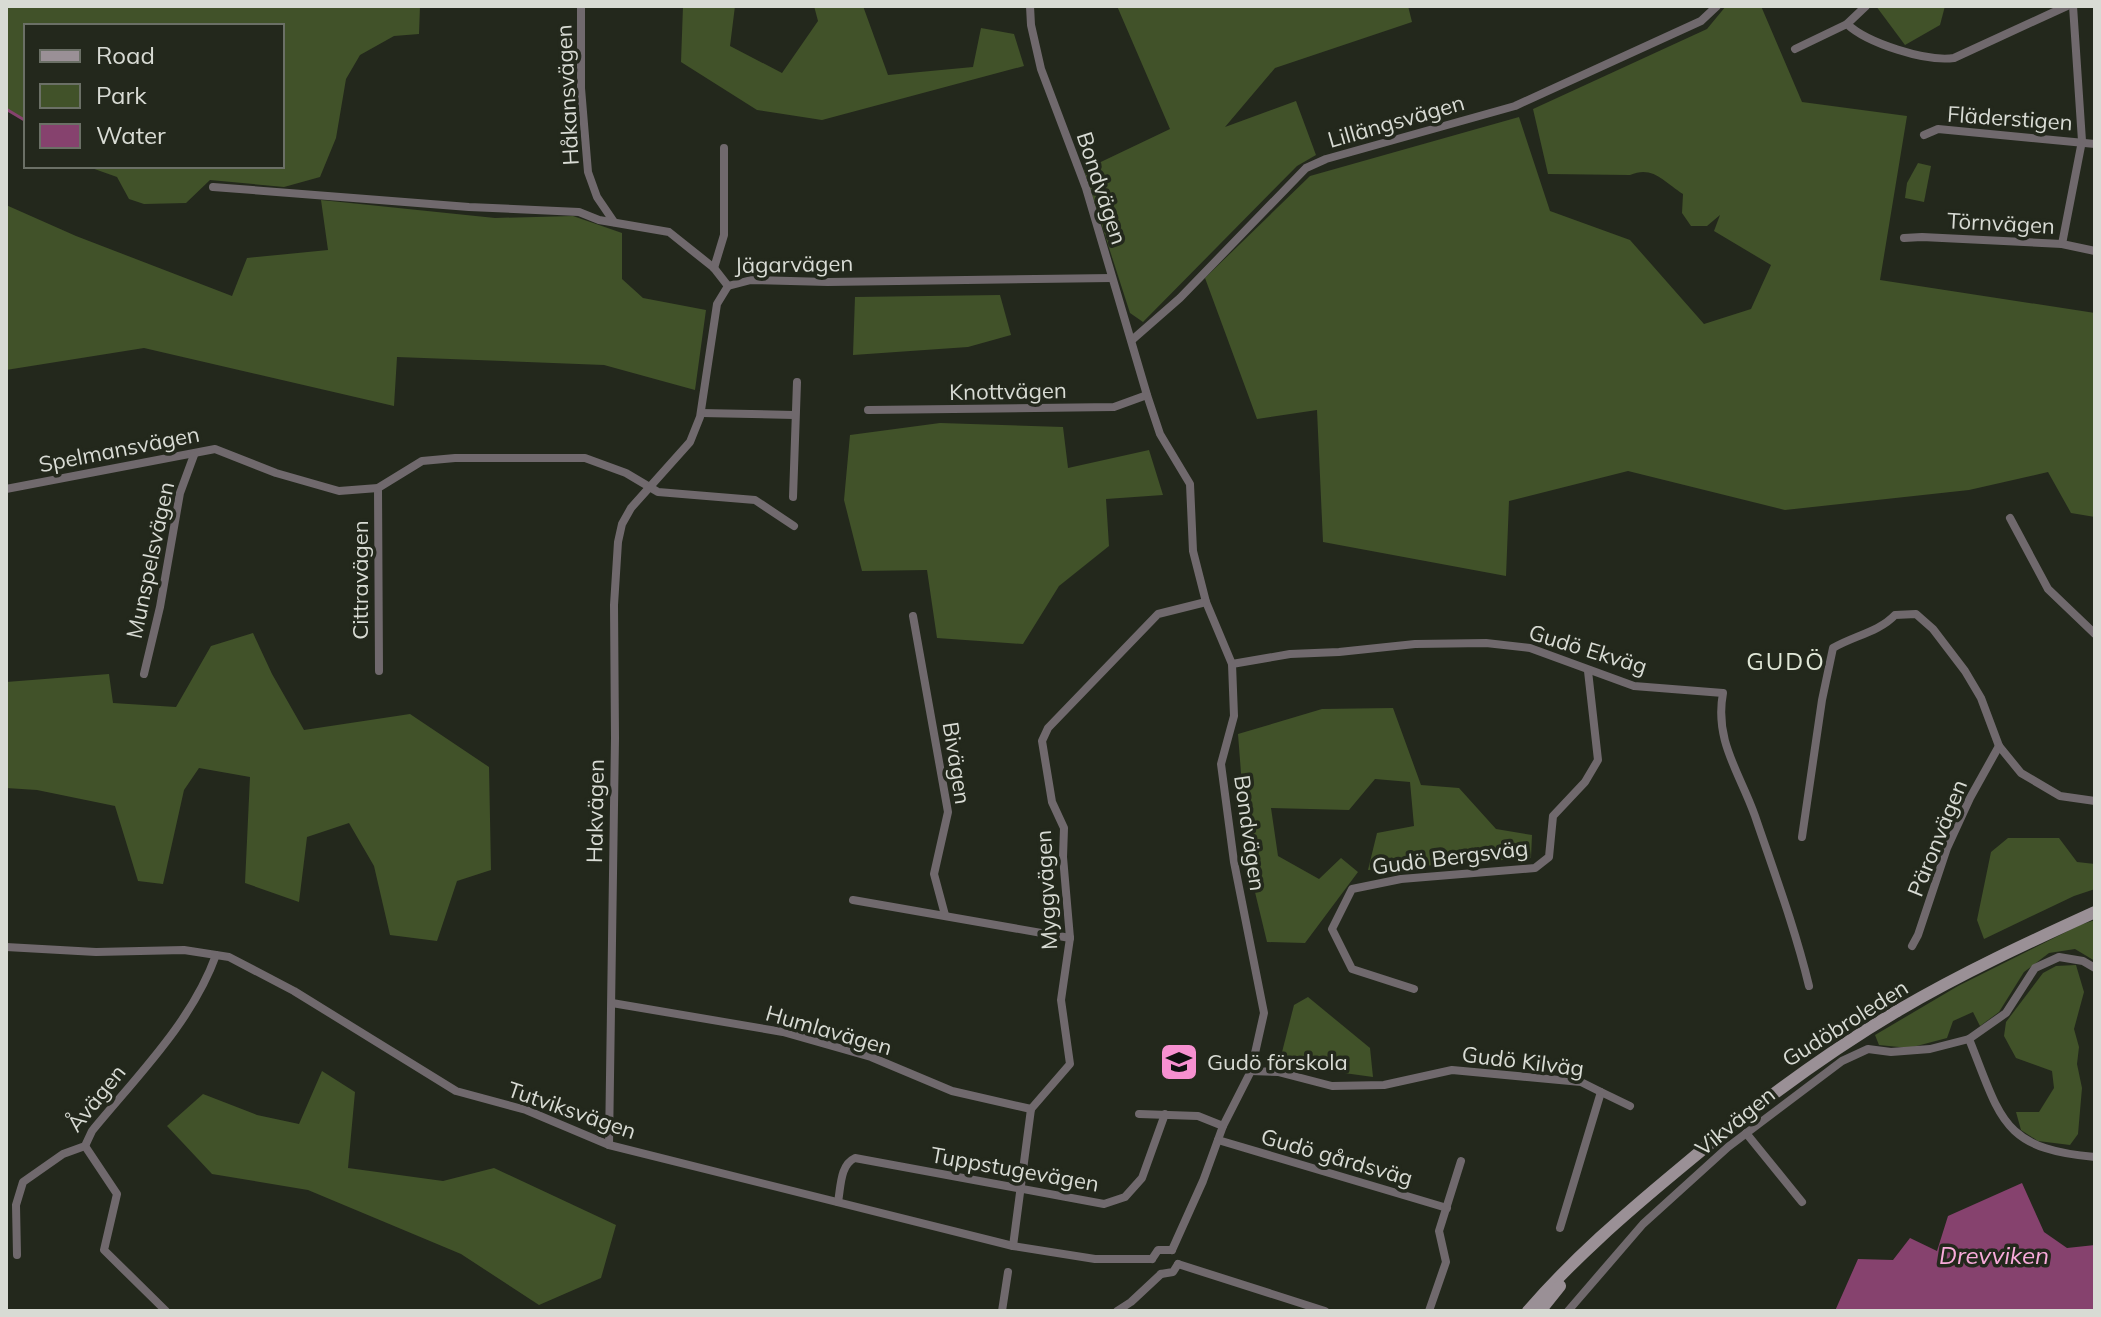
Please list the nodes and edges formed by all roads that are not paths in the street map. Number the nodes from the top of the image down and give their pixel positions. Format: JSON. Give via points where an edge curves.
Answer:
{"nodes":[{"id":1,"x":581,"y":6,"type":"edge"},
{"id":2,"x":1030,"y":6,"type":"edge"},
{"id":3,"x":1717,"y":6,"type":"edge"},
{"id":4,"x":1866,"y":6,"type":"edge"},
{"id":5,"x":2070,"y":6,"type":"edge"},
{"id":6,"x":1847,"y":24,"type":"junction"},
{"id":7,"x":1795,"y":49,"type":"dead end"},
{"id":8,"x":1924,"y":135,"type":"dead end"},
{"id":9,"x":2082,"y":141,"type":"junction"},
{"id":10,"x":2095,"y":144,"type":"edge"},
{"id":11,"x":724,"y":148,"type":"dead end"},
{"id":12,"x":213,"y":187,"type":"dead end"},
{"id":13,"x":614,"y":222,"type":"junction"},
{"id":14,"x":1904,"y":238,"type":"dead end"},
{"id":15,"x":2062,"y":244,"type":"junction"},
{"id":16,"x":2095,"y":251,"type":"edge"},
{"id":17,"x":714,"y":268,"type":"junction"},
{"id":18,"x":1112,"y":278,"type":"junction"},
{"id":19,"x":728,"y":286,"type":"junction"},
{"id":20,"x":1132,"y":340,"type":"junction"},
{"id":21,"x":797,"y":382,"type":"dead end"},
{"id":22,"x":1147,"y":395,"type":"junction"},
{"id":23,"x":868,"y":410,"type":"dead end"},
{"id":24,"x":701,"y":413,"type":"junction"},
{"id":25,"x":794,"y":415,"type":"junction"},
{"id":26,"x":194,"y":455,"type":"junction"},
{"id":27,"x":378,"y":488,"type":"junction"},
{"id":28,"x":648,"y":488,"type":"junction"},
{"id":29,"x":6,"y":489,"type":"edge"},
{"id":30,"x":793,"y":497,"type":"dead end"},
{"id":31,"x":2010,"y":518,"type":"dead end"},
{"id":32,"x":794,"y":526,"type":"dead end"},
{"id":33,"x":1206,"y":602,"type":"junction"},
{"id":34,"x":913,"y":616,"type":"dead end"},
{"id":35,"x":2095,"y":634,"type":"edge"},
{"id":36,"x":1232,"y":664,"type":"junction"},
{"id":37,"x":379,"y":671,"type":"dead end"},
{"id":38,"x":1588,"y":671,"type":"junction"},
{"id":39,"x":144,"y":674,"type":"dead end"},
{"id":40,"x":1999,"y":746,"type":"junction"},
{"id":41,"x":2095,"y":801,"type":"edge"},
{"id":42,"x":1802,"y":837,"type":"dead end"},
{"id":43,"x":853,"y":900,"type":"dead end"},
{"id":44,"x":2095,"y":912,"type":"edge"},
{"id":45,"x":945,"y":915,"type":"junction"},
{"id":46,"x":1070,"y":938,"type":"junction"},
{"id":47,"x":1912,"y":946,"type":"dead end"},
{"id":48,"x":6,"y":947,"type":"edge"},
{"id":49,"x":216,"y":955,"type":"junction"},
{"id":50,"x":2095,"y":968,"type":"edge"},
{"id":51,"x":1809,"y":986,"type":"dead end"},
{"id":52,"x":1414,"y":989,"type":"dead end"},
{"id":53,"x":612,"y":1003,"type":"junction"},
{"id":54,"x":1969,"y":1039,"type":"junction"},
{"id":55,"x":1251,"y":1071,"type":"junction"},
{"id":56,"x":1601,"y":1092,"type":"junction"},
{"id":57,"x":1630,"y":1106,"type":"dead end"},
{"id":58,"x":1031,"y":1109,"type":"junction"},
{"id":59,"x":1139,"y":1114,"type":"dead end"},
{"id":60,"x":1165,"y":1114,"type":"junction"},
{"id":61,"x":1223,"y":1126,"type":"junction"},
{"id":62,"x":1746,"y":1133,"type":"junction"},
{"id":63,"x":1218,"y":1140,"type":"junction"},
{"id":64,"x":609,"y":1145,"type":"junction"},
{"id":65,"x":85,"y":1146,"type":"junction"},
{"id":66,"x":2095,"y":1157,"type":"edge"},
{"id":67,"x":1461,"y":1161,"type":"dead end"},
{"id":68,"x":1021,"y":1190,"type":"junction"},
{"id":69,"x":838,"y":1202,"type":"junction"},
{"id":70,"x":1639,"y":1202,"type":"junction"},
{"id":71,"x":1802,"y":1202,"type":"dead end"},
{"id":72,"x":1447,"y":1208,"type":"junction"},
{"id":73,"x":1560,"y":1228,"type":"dead end"},
{"id":74,"x":1013,"y":1246,"type":"junction"},
{"id":75,"x":1172,"y":1250,"type":"junction"},
{"id":76,"x":17,"y":1255,"type":"dead end"},
{"id":77,"x":1152,"y":1259,"type":"junction"},
{"id":78,"x":1178,"y":1264,"type":"junction"},
{"id":79,"x":1008,"y":1272,"type":"dead end"},
{"id":80,"x":1161,"y":1274,"type":"junction"},
{"id":81,"x":166,"y":1311,"type":"edge"},
{"id":82,"x":1002,"y":1311,"type":"edge"},
{"id":83,"x":1117,"y":1311,"type":"edge"},
{"id":84,"x":1325,"y":1311,"type":"edge"},
{"id":85,"x":1429,"y":1311,"type":"edge"},
{"id":86,"x":1528,"y":1311,"type":"edge"},
{"id":87,"x":1540,"y":1311,"type":"edge"},
{"id":88,"x":1568,"y":1311,"type":"edge"}],
"edges":[{"from":1,"to":13,"type":"street","name":"Håkansvägen","via":[[588,172]]},
{"from":2,"to":18,"type":"street","name":"Bondvägen","via":[[1041,69],[1086,188]]},
{"from":3,"to":20,"type":"street","name":"Lillängsvägen","via":[[1701,21],[1515,106],[1306,168]]},
{"from":4,"to":6,"type":"street"},
{"from":5,"to":6,"type":"street","via":[[1941,60],[1859,35]]},
{"from":5,"to":9,"type":"street"},
{"from":6,"to":7,"type":"street"},
{"from":8,"to":9,"type":"street","name":"Fläderstigen","via":[[1938,129]]},
{"from":9,"to":10,"type":"street","name":"Fläderstigen"},
{"from":9,"to":15,"type":"street"},
{"from":11,"to":17,"type":"street","via":[[724,235]]},
{"from":12,"to":13,"type":"street","name":"Jägarvägen","via":[[579,212]]},
{"from":13,"to":17,"type":"street","name":"Jägarvägen","via":[[669,232]]},
{"from":14,"to":15,"type":"street","name":"Törnvägen"},
{"from":15,"to":16,"type":"street","name":"Törnvägen"},
{"from":17,"to":19,"type":"street","name":"Jägarvägen"},
{"from":18,"to":19,"type":"street","name":"Jägarvägen","via":[[751,280]]},
{"from":18,"to":20,"type":"street","name":"Bondvägen"},
{"from":19,"to":24,"type":"street","name":"Hakvägen","via":[[717,304]]},
{"from":20,"to":22,"type":"street","name":"Bondvägen"},
{"from":21,"to":25,"type":"street"},
{"from":22,"to":23,"type":"street","name":"Knottvägen","via":[[1114,407]]},
{"from":22,"to":33,"type":"street","name":"Bondvägen","via":[[1160,434],[1190,484],[1193,551]]},
{"from":24,"to":25,"type":"street"},
{"from":24,"to":28,"type":"street","name":"Hakvägen","via":[[690,442]]},
{"from":25,"to":30,"type":"street"},
{"from":26,"to":27,"type":"street","name":"Spelmansvägen","via":[[215,449],[339,491]]},
{"from":26,"to":29,"type":"street","name":"Spelmansvägen"},
{"from":26,"to":39,"type":"street","name":"Munspelsvägen","via":[[180,493]]},
{"from":27,"to":28,"type":"street","name":"Spelmansvägen","via":[[422,461],[548,457],[585,458],[626,473]]},
{"from":27,"to":37,"type":"street","name":"Cittravägen"},
{"from":28,"to":32,"type":"street","via":[[755,500]]},
{"from":28,"to":53,"type":"street","name":"Hakvägen","via":[[622,524],[614,588]]},
{"from":31,"to":35,"type":"street","via":[[2048,589]]},
{"from":33,"to":36,"type":"street","name":"Bondvägen"},
{"from":33,"to":46,"type":"street","name":"Myggvägen","via":[[1158,614],[1048,728],[1042,741],[1052,802],[1064,828]]},
{"from":34,"to":45,"type":"street","name":"Bivägen","via":[[948,812],[934,874]]},
{"from":36,"to":38,"type":"street","name":"Gudö Ekväg","via":[[1290,654],[1486,643],[1530,648]]},
{"from":36,"to":55,"type":"street","name":"Bondvägen","via":[[1234,716],[1221,764],[1264,1013]]},
{"from":38,"to":51,"type":"street","name":"Gudö Ekväg","via":[[1634,686],[1723,693],[1720,710],[1733,770],[1758,825]]},
{"from":38,"to":52,"type":"street","name":"Gudö Bergsväg","via":[[1598,760],[1553,816],[1549,857],[1535,868],[1401,879],[1352,889],[1332,929],[1352,969]]},
{"from":40,"to":41,"type":"street","via":[[2021,773],[2060,796]]},
{"from":40,"to":42,"type":"street","via":[[1981,698],[1933,629],[1916,614],[1895,615],[1886,625],[1833,648]]},
{"from":40,"to":47,"type":"street","name":"Päronvägen","via":[[1947,848]]},
{"from":43,"to":45,"type":"street"},
{"from":44,"to":70,"type":"main road","name":"Gudöbroleden","via":[[1900,1009],[1726,1129]]},
{"from":45,"to":46,"type":"street"},
{"from":46,"to":58,"type":"street","name":"Myggvägen","via":[[1061,1000],[1070,1064]]},
{"from":48,"to":49,"type":"street","name":"Tutviksvägen"},
{"from":49,"to":64,"type":"street","name":"Tutviksvägen","via":[[294,991],[456,1091],[526,1110]]},
{"from":49,"to":65,"type":"street","name":"Åvägen","via":[[191,1008]]},
{"from":50,"to":54,"type":"street","via":[[2059,957],[2035,968],[2006,1013]]},
{"from":53,"to":58,"type":"street","name":"Humlavägen","via":[[783,1032],[871,1057],[952,1091]]},
{"from":53,"to":64,"type":"street","name":"Hakvägen"},
{"from":54,"to":62,"type":"street","name":"Vikvägen","via":[[1930,1049],[1868,1049],[1842,1061]]},
{"from":54,"to":66,"type":"street","via":[[2007,1125],[2025,1142],[2053,1153]]},
{"from":55,"to":56,"type":"street","name":"Gudö Kilväg","via":[[1332,1086],[1384,1085],[1452,1070],[1581,1082]]},
{"from":55,"to":61,"type":"street","name":"Bondvägen"},
{"from":56,"to":57,"type":"street","name":"Gudö Kilväg"},
{"from":56,"to":73,"type":"street","name":"Gudö Kilväg"},
{"from":58,"to":68,"type":"street"},
{"from":59,"to":60,"type":"street"},
{"from":60,"to":61,"type":"street","via":[[1198,1116]]},
{"from":60,"to":68,"type":"street","name":"Tuppstugevägen","via":[[1142,1178],[1125,1197],[1104,1204]]},
{"from":61,"to":63,"type":"street","name":"Bondvägen"},
{"from":62,"to":71,"type":"street"},
{"from":62,"to":88,"type":"street","name":"Vikvägen","via":[[1643,1224]]},
{"from":63,"to":72,"type":"street","name":"Gudö gårdsväg"},
{"from":63,"to":75,"type":"street","name":"Bondvägen"},
{"from":64,"to":69,"type":"street","name":"Tutviksvägen"},
{"from":65,"to":76,"type":"street","name":"Åvägen","via":[[63,1154],[23,1182],[16,1205]]},
{"from":65,"to":81,"type":"street","via":[[117,1194],[104,1250]]},
{"from":67,"to":72,"type":"street"},
{"from":68,"to":69,"type":"street","name":"Tuppstugevägen","via":[[855,1158],[844,1167]]},
{"from":68,"to":74,"type":"street"},
{"from":69,"to":74,"type":"street","name":"Tutviksvägen"},
{"from":70,"to":86,"type":"main road","name":"Gudöbroleden"},
{"from":70,"to":87,"type":"main road","name":"Gudöbroleden"},
{"from":72,"to":85,"type":"street","via":[[1439,1231],[1446,1262]]},
{"from":74,"to":77,"type":"street","name":"Tutviksvägen","via":[[1095,1259]]},
{"from":75,"to":77,"type":"street","via":[[1162,1248]]},
{"from":75,"to":78,"type":"street"},
{"from":77,"to":80,"type":"street"},
{"from":78,"to":80,"type":"street","via":[[1173,1272]]},
{"from":78,"to":84,"type":"street"},
{"from":79,"to":82,"type":"street"},
{"from":80,"to":83,"type":"street"}]}
